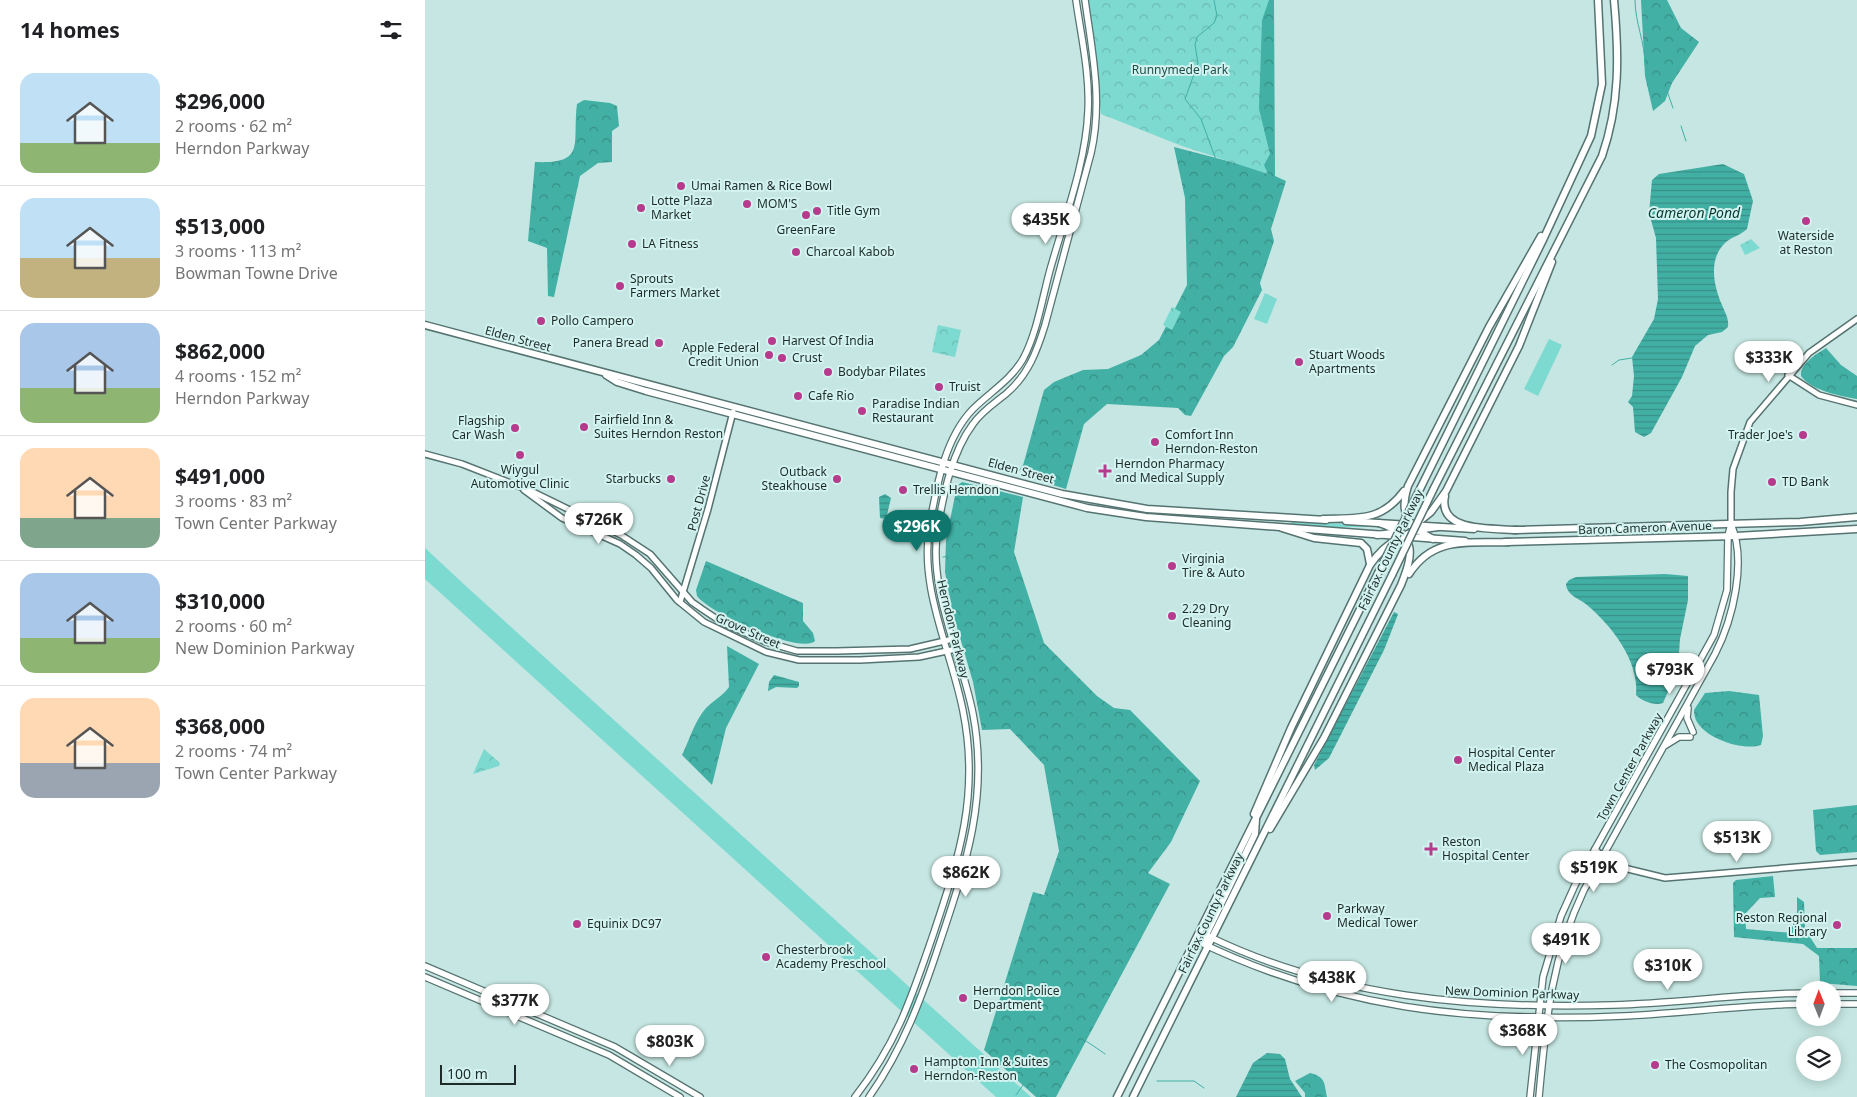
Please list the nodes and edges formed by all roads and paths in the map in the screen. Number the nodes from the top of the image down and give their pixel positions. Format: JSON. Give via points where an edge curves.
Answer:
{"nodes":[{"id":1,"x":1076,"y":0,"type":"edge"},
{"id":2,"x":1085,"y":0,"type":"edge"},
{"id":3,"x":1598,"y":0,"type":"edge"},
{"id":4,"x":1614,"y":0,"type":"edge"},
{"id":5,"x":1570,"y":182,"type":"junction"},
{"id":6,"x":1573,"y":215,"type":"junction"},
{"id":7,"x":1857,"y":319,"type":"edge"},
{"id":8,"x":425,"y":325,"type":"edge"},
{"id":9,"x":605,"y":374,"type":"junction"},
{"id":10,"x":1788,"y":376,"type":"junction"},
{"id":11,"x":1857,"y":405,"type":"edge"},
{"id":12,"x":734,"y":407,"type":"junction"},
{"id":13,"x":732,"y":415,"type":"junction"},
{"id":14,"x":425,"y":454,"type":"edge"},
{"id":15,"x":944,"y":462,"type":"junction"},
{"id":16,"x":953,"y":465,"type":"junction"},
{"id":17,"x":942,"y":471,"type":"junction"},
{"id":18,"x":951,"y":473,"type":"junction"},
{"id":19,"x":1408,"y":486,"type":"junction"},
{"id":20,"x":519,"y":487,"type":"junction"},
{"id":21,"x":1446,"y":491,"type":"junction"},
{"id":22,"x":1857,"y":517,"type":"edge"},
{"id":23,"x":1323,"y":519,"type":"junction"},
{"id":24,"x":1379,"y":523,"type":"junction"},
{"id":25,"x":1731,"y":524,"type":"junction"},
{"id":26,"x":1415,"y":527,"type":"junction"},
{"id":27,"x":1283,"y":528,"type":"junction"},
{"id":28,"x":1857,"y":528,"type":"edge"},
{"id":29,"x":1517,"y":530,"type":"junction"},
{"id":30,"x":1401,"y":535,"type":"junction"},
{"id":31,"x":1728,"y":536,"type":"junction"},
{"id":32,"x":1736,"y":536,"type":"junction"},
{"id":33,"x":1433,"y":539,"type":"junction"},
{"id":34,"x":1509,"y":542,"type":"junction"},
{"id":35,"x":1370,"y":565,"type":"junction"},
{"id":36,"x":1401,"y":585,"type":"junction"},
{"id":37,"x":684,"y":593,"type":"junction"},
{"id":38,"x":680,"y":602,"type":"junction"},
{"id":39,"x":953,"y":639,"type":"junction"},
{"id":40,"x":944,"y":642,"type":"junction"},
{"id":41,"x":955,"y":649,"type":"junction"},
{"id":42,"x":947,"y":651,"type":"junction"},
{"id":43,"x":1689,"y":702,"type":"junction"},
{"id":44,"x":1663,"y":748,"type":"junction"},
{"id":45,"x":1256,"y":819,"type":"junction"},
{"id":46,"x":1595,"y":849,"type":"junction"},
{"id":47,"x":1591,"y":856,"type":"junction"},
{"id":48,"x":1602,"y":857,"type":"junction"},
{"id":49,"x":1234,"y":861,"type":"junction"},
{"id":50,"x":1857,"y":862,"type":"edge"},
{"id":51,"x":1246,"y":868,"type":"junction"},
{"id":52,"x":1199,"y":932,"type":"junction"},
{"id":53,"x":1209,"y":937,"type":"junction"},
{"id":54,"x":1195,"y":940,"type":"junction"},
{"id":55,"x":1208,"y":946,"type":"junction"},
{"id":56,"x":425,"y":966,"type":"edge"},
{"id":57,"x":425,"y":977,"type":"edge"},
{"id":58,"x":1796,"y":993,"type":"edge"},
{"id":59,"x":1841,"y":993,"type":"edge"},
{"id":60,"x":1857,"y":993,"type":"edge"},
{"id":61,"x":1796,"y":1004,"type":"edge"},
{"id":62,"x":1841,"y":1004,"type":"edge"},
{"id":63,"x":1857,"y":1004,"type":"edge"},
{"id":64,"x":1549,"y":1005,"type":"junction"},
{"id":65,"x":1539,"y":1006,"type":"junction"},
{"id":66,"x":1538,"y":1016,"type":"junction"},
{"id":67,"x":1547,"y":1016,"type":"junction"},
{"id":68,"x":680,"y":1097,"type":"edge"},
{"id":69,"x":700,"y":1097,"type":"edge"},
{"id":70,"x":855,"y":1097,"type":"edge"},
{"id":71,"x":869,"y":1097,"type":"edge"},
{"id":72,"x":1117,"y":1097,"type":"edge"},
{"id":73,"x":1133,"y":1097,"type":"edge"},
{"id":74,"x":1530,"y":1097,"type":"edge"},
{"id":75,"x":1539,"y":1097,"type":"edge"}],
"edges":[{"from":1,"to":15,"type":"main road","name":"Herndon Parkway","via":[[1088,92],[1087,128],[1033,334],[1027,351],[1005,383],[964,420]]},
{"from":2,"to":16,"type":"main road","name":"Herndon Parkway","via":[[1097,89],[1096,126],[1045,325],[1025,373],[976,419],[964,436]]},
{"from":3,"to":5,"type":"main road","name":"Fairfax County Parkway","via":[[1603,61],[1601,96],[1591,136]]},
{"from":4,"to":6,"type":"main road","name":"Fairfax County Parkway","via":[[1619,53],[1616,103],[1602,156]]},
{"from":5,"to":19,"type":"main road","via":[[1489,327]]},
{"from":5,"to":45,"type":"main road","name":"Fairfax County Parkway","bridge":true},
{"from":6,"to":21,"type":"main road","via":[[1519,346]]},
{"from":6,"to":51,"type":"main road","name":"Fairfax County Parkway","bridge":true},
{"from":7,"to":10,"type":"street","via":[[1819,344]]},
{"from":8,"to":9,"type":"main road","name":"Elden Street"},
{"from":9,"to":12,"type":"main road","name":"Elden Street"},
{"from":9,"to":13,"type":"main road","name":"Elden Street","via":[[617,382]]},
{"from":10,"to":11,"type":"street","via":[[1819,395]]},
{"from":10,"to":25,"type":"street","via":[[1757,412],[1744,435],[1731,480]]},
{"from":12,"to":13,"type":"street","name":"Post Drive"},
{"from":12,"to":15,"type":"main road","name":"Elden Street"},
{"from":13,"to":17,"type":"main road","name":"Elden Street"},
{"from":13,"to":37,"type":"street","name":"Post Drive"},
{"from":14,"to":20,"type":"street","name":"Grove Street","via":[[462,464]]},
{"from":15,"to":16,"type":"main road","name":"Elden Street"},
{"from":15,"to":17,"type":"main road","name":"Herndon Parkway"},
{"from":16,"to":18,"type":"main road","name":"Herndon Parkway"},
{"from":16,"to":23,"type":"main road","name":"Elden Street","via":[[1062,494],[1115,504],[1159,510]]},
{"from":17,"to":18,"type":"main road","name":"Elden Street"},
{"from":17,"to":40,"type":"main road","name":"Herndon Parkway","via":[[929,528],[928,554],[933,599]]},
{"from":18,"to":27,"type":"main road","name":"Elden Street","via":[[1062,503],[1113,513]]},
{"from":18,"to":39,"type":"main road","name":"Herndon Parkway","via":[[938,526],[936,553],[941,598]]},
{"from":19,"to":23,"type":"main road","via":[[1390,507],[1376,515]]},
{"from":19,"to":26,"type":"main road","via":[[1403,510]]},
{"from":20,"to":37,"type":"street","name":"Grove Street","via":[[631,540],[658,562]]},
{"from":20,"to":38,"type":"street","name":"Grove Street","via":[[562,518],[620,544],[636,555]]},
{"from":21,"to":26,"type":"main road"},
{"from":21,"to":29,"type":"main road","via":[[1443,507],[1453,521]]},
{"from":22,"to":25,"type":"main road","name":"Baron Cameron Avenue"},
{"from":23,"to":24,"type":"main road","name":"Elden Street"},
{"from":24,"to":26,"type":"main road","name":"Elden Street"},
{"from":24,"to":30,"type":"main road"},
{"from":25,"to":29,"type":"main road","name":"Baron Cameron Avenue"},
{"from":25,"to":31,"type":"main road","name":"Town Center Parkway"},
{"from":25,"to":32,"type":"main road","name":"Town Center Parkway"},
{"from":26,"to":29,"type":"main road","name":"Baron Cameron Avenue"},
{"from":26,"to":30,"type":"main road"},
{"from":26,"to":33,"type":"main road"},
{"from":27,"to":30,"type":"main road","name":"Elden Street"},
{"from":27,"to":35,"type":"main road","via":[[1314,538],[1361,543],[1367,549]]},
{"from":28,"to":32,"type":"main road","name":"Baron Cameron Avenue"},
{"from":30,"to":33,"type":"main road","name":"Elden Street"},
{"from":30,"to":35,"type":"main road"},
{"from":30,"to":36,"type":"main road","via":[[1411,546],[1411,554]]},
{"from":31,"to":32,"type":"main road","name":"Baron Cameron Avenue"},
{"from":31,"to":34,"type":"main road","name":"Baron Cameron Avenue"},
{"from":31,"to":46,"type":"main road","name":"Town Center Parkway","via":[[1727,590],[1714,635]]},
{"from":32,"to":43,"type":"main road","name":"Town Center Parkway","via":[[1736,581],[1729,620],[1722,642]]},
{"from":33,"to":34,"type":"main road","name":"Baron Cameron Avenue"},
{"from":34,"to":36,"type":"main road","via":[[1447,545],[1434,549],[1415,564]]},
{"from":35,"to":49,"type":"main road","via":[[1291,728]]},
{"from":36,"to":51,"type":"main road","via":[[1324,738]]},
{"from":37,"to":38,"type":"street","name":"Post Drive"},
{"from":37,"to":40,"type":"street","name":"Grove Street","via":[[723,623],[787,649],[812,652],[893,650]]},
{"from":38,"to":42,"type":"street","name":"Grove Street","via":[[712,627],[760,650],[787,658],[886,659]]},
{"from":39,"to":40,"type":"street","name":"Grove Street"},
{"from":39,"to":41,"type":"main road","name":"Herndon Parkway"},
{"from":40,"to":42,"type":"main road","name":"Herndon Parkway"},
{"from":41,"to":42,"type":"street","name":"Grove Street"},
{"from":41,"to":71,"type":"main road","name":"Herndon Parkway","via":[[972,710],[978,756],[978,792],[971,844],[913,1019],[891,1064]]},
{"from":42,"to":70,"type":"main road","name":"Herndon Parkway","via":[[962,704],[969,748],[969,793],[963,838],[901,1023],[889,1048]]},
{"from":43,"to":44,"type":"main road","name":"Town Center Parkway"},
{"from":43,"to":44,"type":"main road","via":[[1687,718],[1692,734],[1679,737]]},
{"from":44,"to":48,"type":"main road","name":"Town Center Parkway"},
{"from":45,"to":49,"type":"main road","name":"Fairfax County Parkway"},
{"from":45,"to":53,"type":"main road","via":[[1255,834]]},
{"from":46,"to":47,"type":"main road","name":"Town Center Parkway"},
{"from":46,"to":48,"type":"street"},
{"from":47,"to":48,"type":"street"},
{"from":47,"to":65,"type":"main road","name":"Town Center Parkway","via":[[1556,930],[1547,958]]},
{"from":48,"to":50,"type":"street","via":[[1633,871],[1665,878]]},
{"from":48,"to":64,"type":"main road","name":"Town Center Parkway","via":[[1565,934]]},
{"from":49,"to":52,"type":"main road","name":"Fairfax County Parkway"},
{"from":51,"to":53,"type":"main road","name":"Fairfax County Parkway"},
{"from":52,"to":53,"type":"main road","name":"New Dominion Parkway"},
{"from":52,"to":54,"type":"main road","name":"Fairfax County Parkway"},
{"from":53,"to":55,"type":"main road","name":"Fairfax County Parkway"},
{"from":53,"to":65,"type":"main road","name":"New Dominion Parkway","via":[[1289,969],[1365,989],[1442,1002]]},
{"from":54,"to":55,"type":"main road","name":"New Dominion Parkway"},
{"from":54,"to":72,"type":"main road","name":"Fairfax County Parkway"},
{"from":55,"to":66,"type":"main road","name":"New Dominion Parkway","via":[[1281,977],[1353,998],[1437,1013]]},
{"from":55,"to":73,"type":"main road","name":"Fairfax County Parkway"},
{"from":56,"to":69,"type":"main road","via":[[615,1047]]},
{"from":57,"to":68,"type":"main road","via":[[609,1055]]},
{"from":58,"to":64,"type":"main road","name":"New Dominion Parkway"},
{"from":59,"to":60,"type":"main road"},
{"from":61,"to":67,"type":"main road","name":"New Dominion Parkway","via":[[1623,1016]]},
{"from":62,"to":63,"type":"main road"},
{"from":64,"to":65,"type":"main road","name":"New Dominion Parkway"},
{"from":64,"to":67,"type":"main road","name":"Town Center Parkway"},
{"from":65,"to":66,"type":"main road","name":"Town Center Parkway"},
{"from":66,"to":67,"type":"main road","name":"New Dominion Parkway"},
{"from":66,"to":74,"type":"main road","name":"Town Center Parkway"},
{"from":67,"to":75,"type":"main road","name":"Town Center Parkway"}]}
